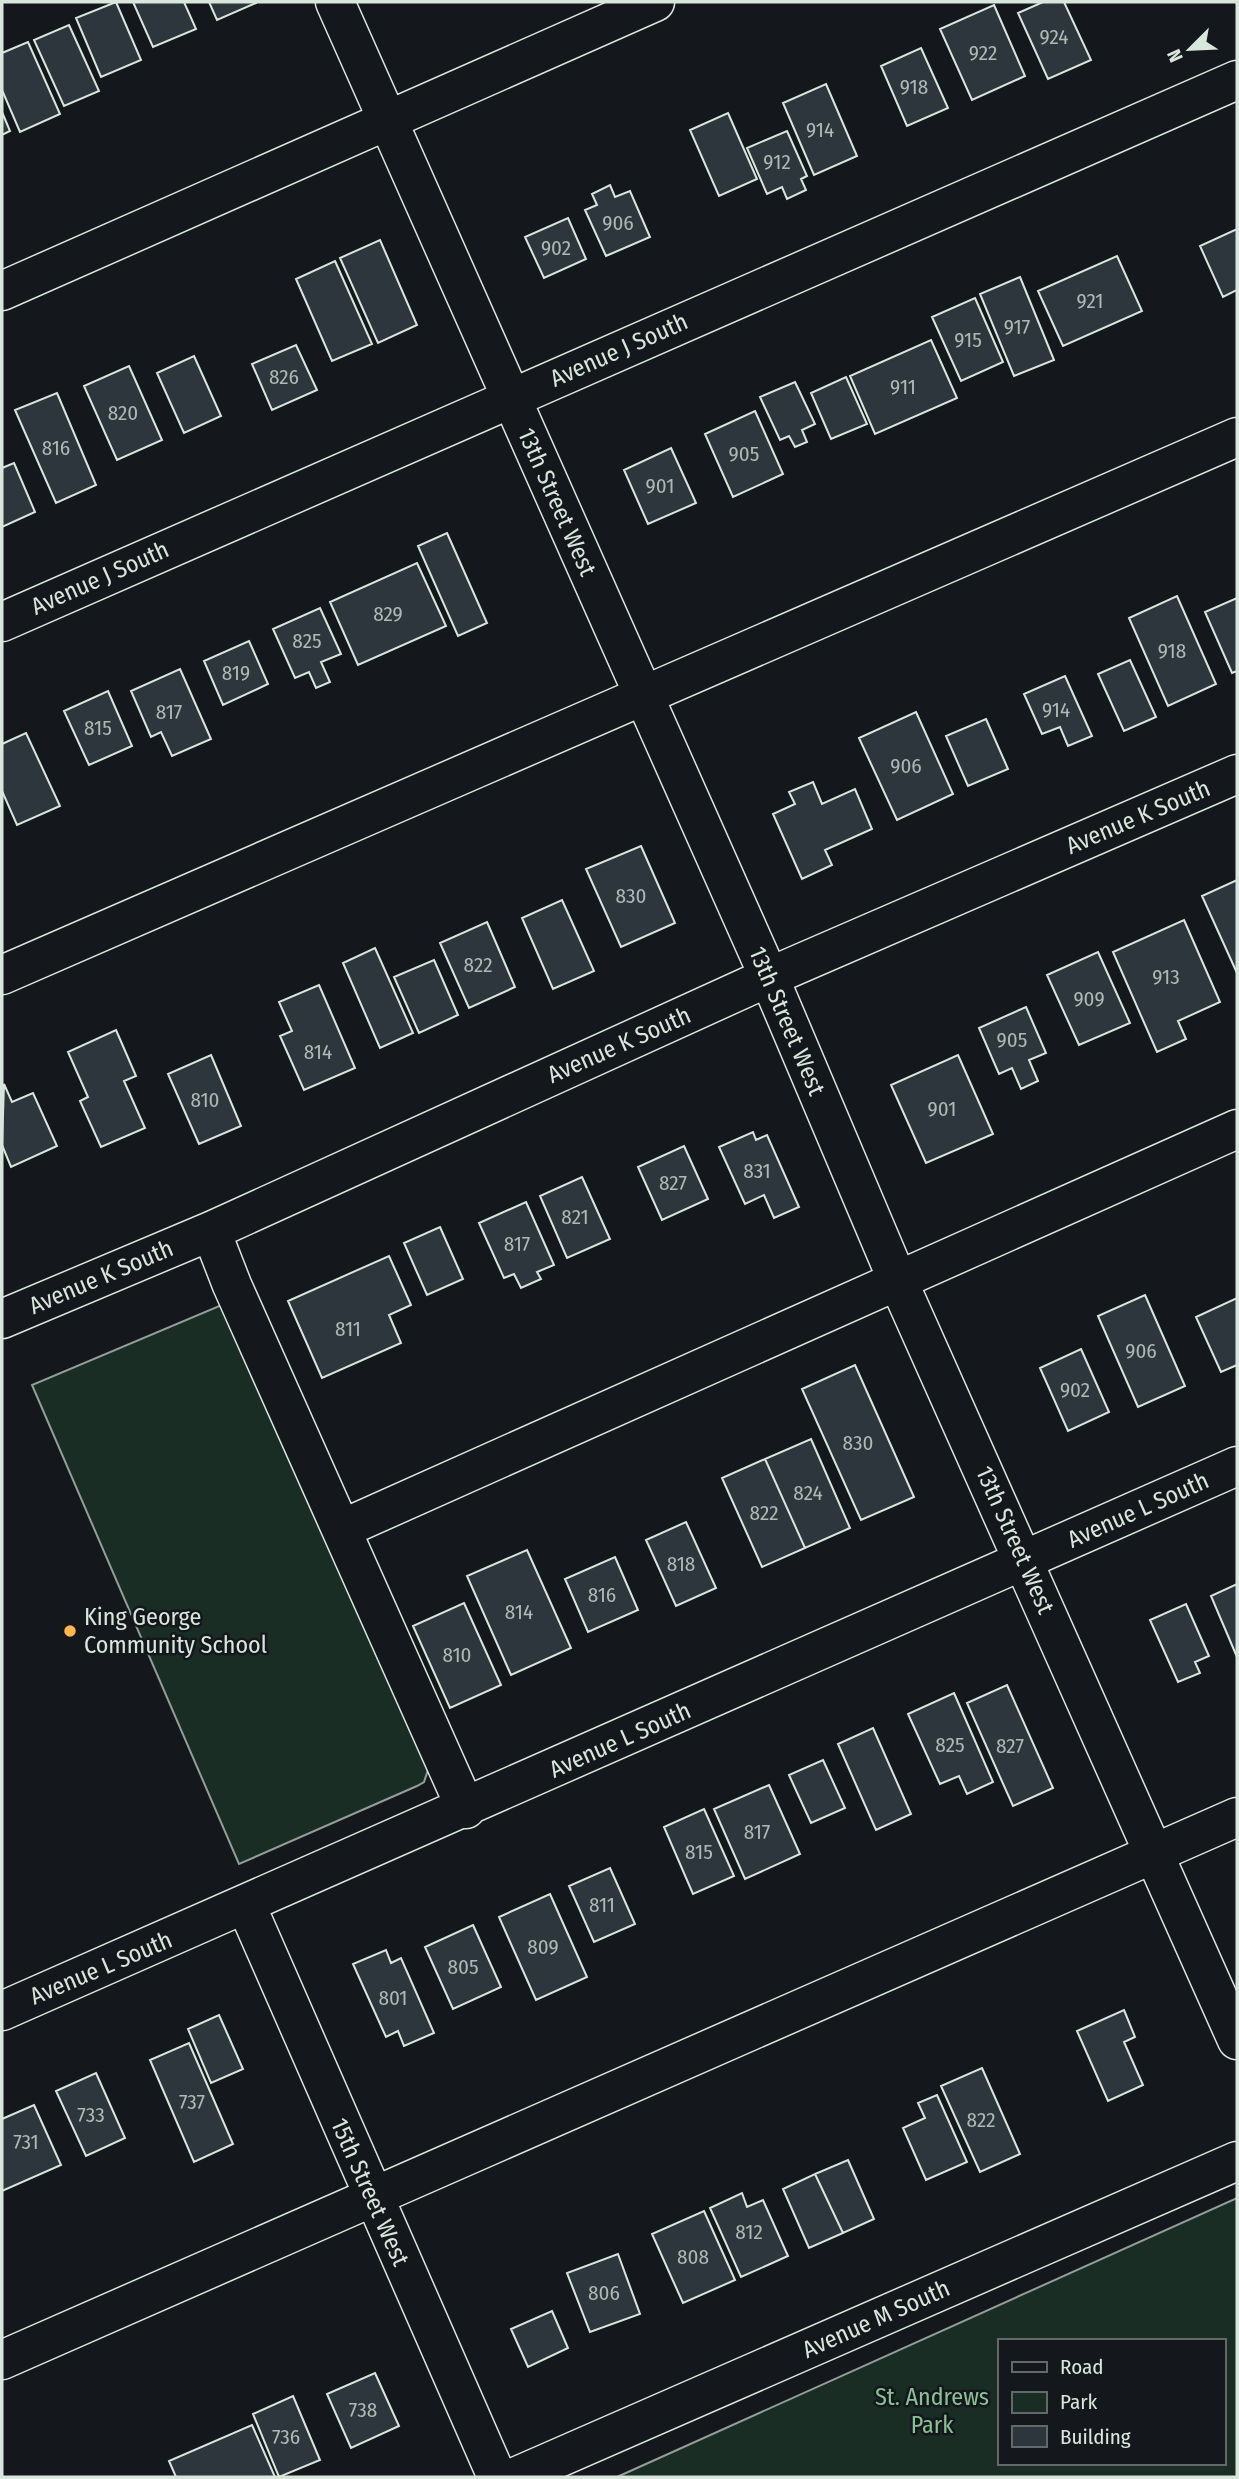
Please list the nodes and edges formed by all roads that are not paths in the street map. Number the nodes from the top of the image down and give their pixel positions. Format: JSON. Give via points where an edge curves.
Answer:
{"nodes":[{"id":1,"x":335,"y":2,"type":"edge"},
{"id":2,"x":655,"y":2,"type":"edge"},
{"id":3,"x":1237,"y":79,"type":"edge"},
{"id":4,"x":389,"y":122,"type":"junction"},
{"id":5,"x":2,"y":291,"type":"edge"},
{"id":6,"x":512,"y":398,"type":"junction"},
{"id":7,"x":1237,"y":437,"type":"edge"},
{"id":8,"x":2,"y":622,"type":"edge"},
{"id":9,"x":643,"y":695,"type":"junction"},
{"id":10,"x":1237,"y":774,"type":"edge"},
{"id":11,"x":2,"y":975,"type":"edge"},
{"id":12,"x":769,"y":977,"type":"junction"},
{"id":13,"x":1237,"y":1129,"type":"edge"},
{"id":14,"x":211,"y":1231,"type":"junction"},
{"id":15,"x":897,"y":1279,"type":"junction"},
{"id":16,"x":2,"y":1319,"type":"edge"},
{"id":17,"x":1237,"y":1466,"type":"edge"},
{"id":18,"x":342,"y":1529,"type":"junction"},
{"id":19,"x":1024,"y":1560,"type":"junction"},
{"id":20,"x":466,"y":1809,"type":"junction"},
{"id":21,"x":1237,"y":1816,"type":"edge"},
{"id":22,"x":1154,"y":1853,"type":"junction"},
{"id":23,"x":246,"y":1905,"type":"junction"},
{"id":24,"x":2,"y":2011,"type":"edge"},
{"id":25,"x":1237,"y":2040,"type":"edge"},
{"id":26,"x":1237,"y":2161,"type":"edge"},
{"id":27,"x":372,"y":2195,"type":"junction"},
{"id":28,"x":2,"y":2360,"type":"edge"},
{"id":29,"x":497,"y":2477,"type":"edge"},
{"id":30,"x":515,"y":2477,"type":"edge"}],
"edges":[{"from":1,"to":4,"type":"street","name":"13th Street West"},
{"from":2,"to":4,"type":"street"},
{"from":3,"to":6,"type":"street","name":"Avenue J South"},
{"from":4,"to":5,"type":"street"},
{"from":4,"to":6,"type":"street","name":"13th Street West"},
{"from":6,"to":8,"type":"street","name":"Avenue J South"},
{"from":6,"to":9,"type":"street","name":"13th Street West"},
{"from":7,"to":9,"type":"street"},
{"from":9,"to":11,"type":"street"},
{"from":9,"to":12,"type":"street","name":"13th Street West"},
{"from":10,"to":12,"type":"street","name":"Avenue K South"},
{"from":12,"to":14,"type":"street","name":"Avenue K South"},
{"from":12,"to":15,"type":"street","name":"13th Street West"},
{"from":13,"to":15,"type":"street"},
{"from":14,"to":16,"type":"street","name":"Avenue K South"},
{"from":14,"to":18,"type":"street"},
{"from":15,"to":18,"type":"street"},
{"from":15,"to":19,"type":"street","name":"13th Street West"},
{"from":17,"to":19,"type":"street","name":"Avenue L South"},
{"from":18,"to":20,"type":"street"},
{"from":19,"to":20,"type":"street","name":"Avenue L South"},
{"from":19,"to":22,"type":"street","name":"13th Street West"},
{"from":20,"to":23,"type":"street","name":"Avenue L South"},
{"from":21,"to":22,"type":"street"},
{"from":22,"to":25,"type":"street","name":"13th Street West"},
{"from":22,"to":27,"type":"street"},
{"from":23,"to":24,"type":"street","name":"Avenue L South"},
{"from":23,"to":27,"type":"street","name":"15th Street West"},
{"from":26,"to":30,"type":"street","name":"Avenue M South"},
{"from":27,"to":28,"type":"street"},
{"from":27,"to":29,"type":"street","name":"15th Street West"}]}
